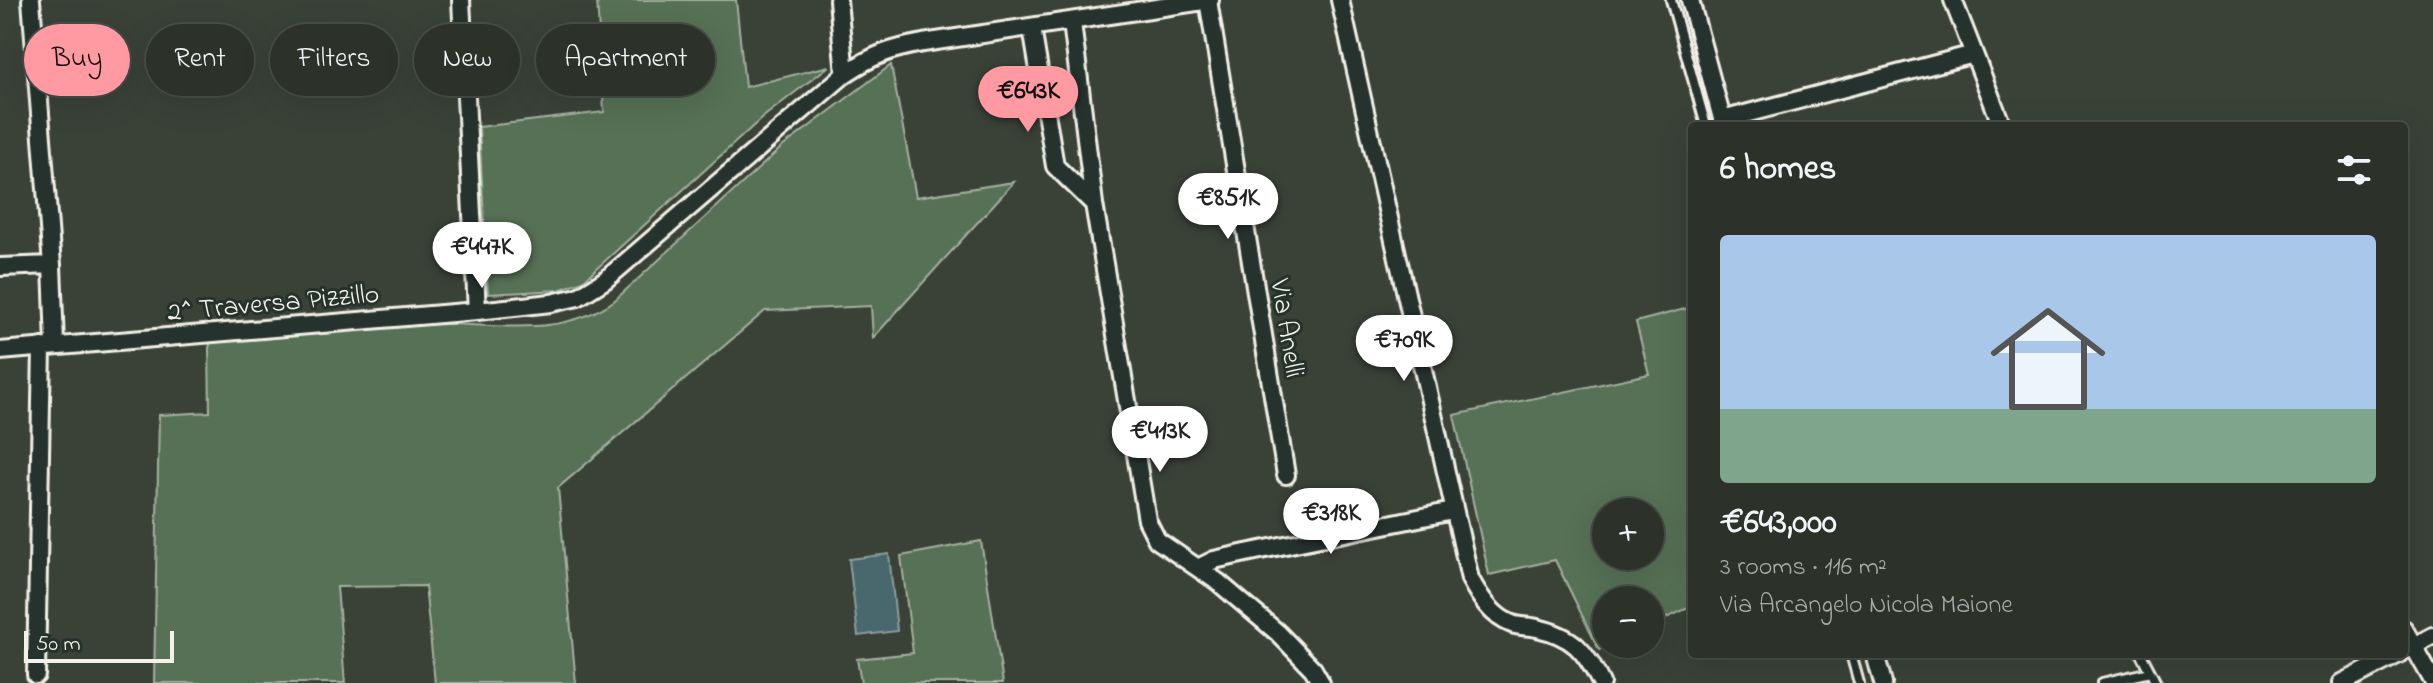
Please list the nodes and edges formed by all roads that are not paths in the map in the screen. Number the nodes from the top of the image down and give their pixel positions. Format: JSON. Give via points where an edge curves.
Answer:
{"nodes":[{"id":1,"x":31,"y":0,"type":"edge"},
{"id":2,"x":461,"y":0,"type":"edge"},
{"id":3,"x":838,"y":0,"type":"edge"},
{"id":4,"x":1209,"y":0,"type":"edge"},
{"id":5,"x":1340,"y":0,"type":"edge"},
{"id":6,"x":1671,"y":0,"type":"edge"},
{"id":7,"x":1690,"y":0,"type":"edge"},
{"id":8,"x":1953,"y":0,"type":"edge"},
{"id":9,"x":1072,"y":22,"type":"junction"},
{"id":10,"x":1032,"y":28,"type":"junction"},
{"id":11,"x":1974,"y":54,"type":"junction"},
{"id":12,"x":845,"y":74,"type":"junction"},
{"id":13,"x":1716,"y":122,"type":"edge"},
{"id":14,"x":1717,"y":122,"type":"edge"},
{"id":15,"x":1724,"y":122,"type":"edge"},
{"id":16,"x":2000,"y":122,"type":"edge"},
{"id":17,"x":1094,"y":204,"type":"junction"},
{"id":18,"x":52,"y":265,"type":"junction"},
{"id":19,"x":0,"y":267,"type":"edge"},
{"id":20,"x":477,"y":311,"type":"junction"},
{"id":21,"x":48,"y":346,"type":"junction"},
{"id":22,"x":0,"y":351,"type":"edge"},
{"id":23,"x":1286,"y":475,"type":"dead end"},
{"id":24,"x":1453,"y":511,"type":"junction"},
{"id":25,"x":1198,"y":568,"type":"junction"},
{"id":26,"x":2433,"y":636,"type":"edge"},
{"id":27,"x":2408,"y":649,"type":"edge"},
{"id":28,"x":2408,"y":654,"type":"edge"},
{"id":29,"x":1852,"y":658,"type":"edge"},
{"id":30,"x":1876,"y":658,"type":"edge"},
{"id":31,"x":2143,"y":658,"type":"edge"},
{"id":32,"x":2391,"y":658,"type":"edge"},
{"id":33,"x":2150,"y":672,"type":"junction"},
{"id":34,"x":36,"y":675,"type":"dead end"},
{"id":35,"x":2433,"y":681,"type":"edge"},
{"id":36,"x":1321,"y":683,"type":"edge"},
{"id":37,"x":1601,"y":683,"type":"edge"},
{"id":38,"x":1859,"y":683,"type":"edge"},
{"id":39,"x":1883,"y":683,"type":"edge"},
{"id":40,"x":2102,"y":683,"type":"edge"},
{"id":41,"x":2156,"y":683,"type":"edge"},
{"id":42,"x":2342,"y":683,"type":"edge"}],
"edges":[{"from":1,"to":18,"type":"street"},
{"from":2,"to":20,"type":"street"},
{"from":3,"to":12,"type":"street"},
{"from":4,"to":9,"type":"street","name":"2^ Traversa Pizzillo"},
{"from":4,"to":23,"type":"street","name":"Via Anelli"},
{"from":5,"to":24,"type":"street"},
{"from":6,"to":13,"type":"lane"},
{"from":7,"to":14,"type":"street"},
{"from":8,"to":11,"type":"street"},
{"from":9,"to":10,"type":"street","name":"2^ Traversa Pizzillo"},
{"from":9,"to":17,"type":"street"},
{"from":10,"to":12,"type":"street","name":"2^ Traversa Pizzillo","via":[[888,50]]},
{"from":10,"to":17,"type":"street","via":[[1055,166]]},
{"from":11,"to":15,"type":"street"},
{"from":11,"to":16,"type":"street"},
{"from":12,"to":20,"type":"street","name":"2^ Traversa Pizzillo","via":[[605,280],[578,297]]},
{"from":17,"to":25,"type":"street","via":[[1147,520],[1157,540]]},
{"from":18,"to":19,"type":"street"},
{"from":18,"to":21,"type":"street"},
{"from":20,"to":21,"type":"street","name":"2^ Traversa Pizzillo"},
{"from":21,"to":22,"type":"street","name":"2^ Traversa Pizzillo"},
{"from":21,"to":34,"type":"street"},
{"from":24,"to":25,"type":"street","via":[[1214,560]]},
{"from":24,"to":37,"type":"street","via":[[1470,579],[1483,602],[1509,624],[1558,634],[1577,645]]},
{"from":25,"to":36,"type":"street","via":[[1278,633]]},
{"from":26,"to":27,"type":"street"},
{"from":28,"to":35,"type":"street"},
{"from":29,"to":38,"type":"lane"},
{"from":30,"to":39,"type":"street"},
{"from":31,"to":33,"type":"lane"},
{"from":32,"to":42,"type":"street"},
{"from":33,"to":40,"type":"lane"},
{"from":33,"to":41,"type":"lane"}]}
